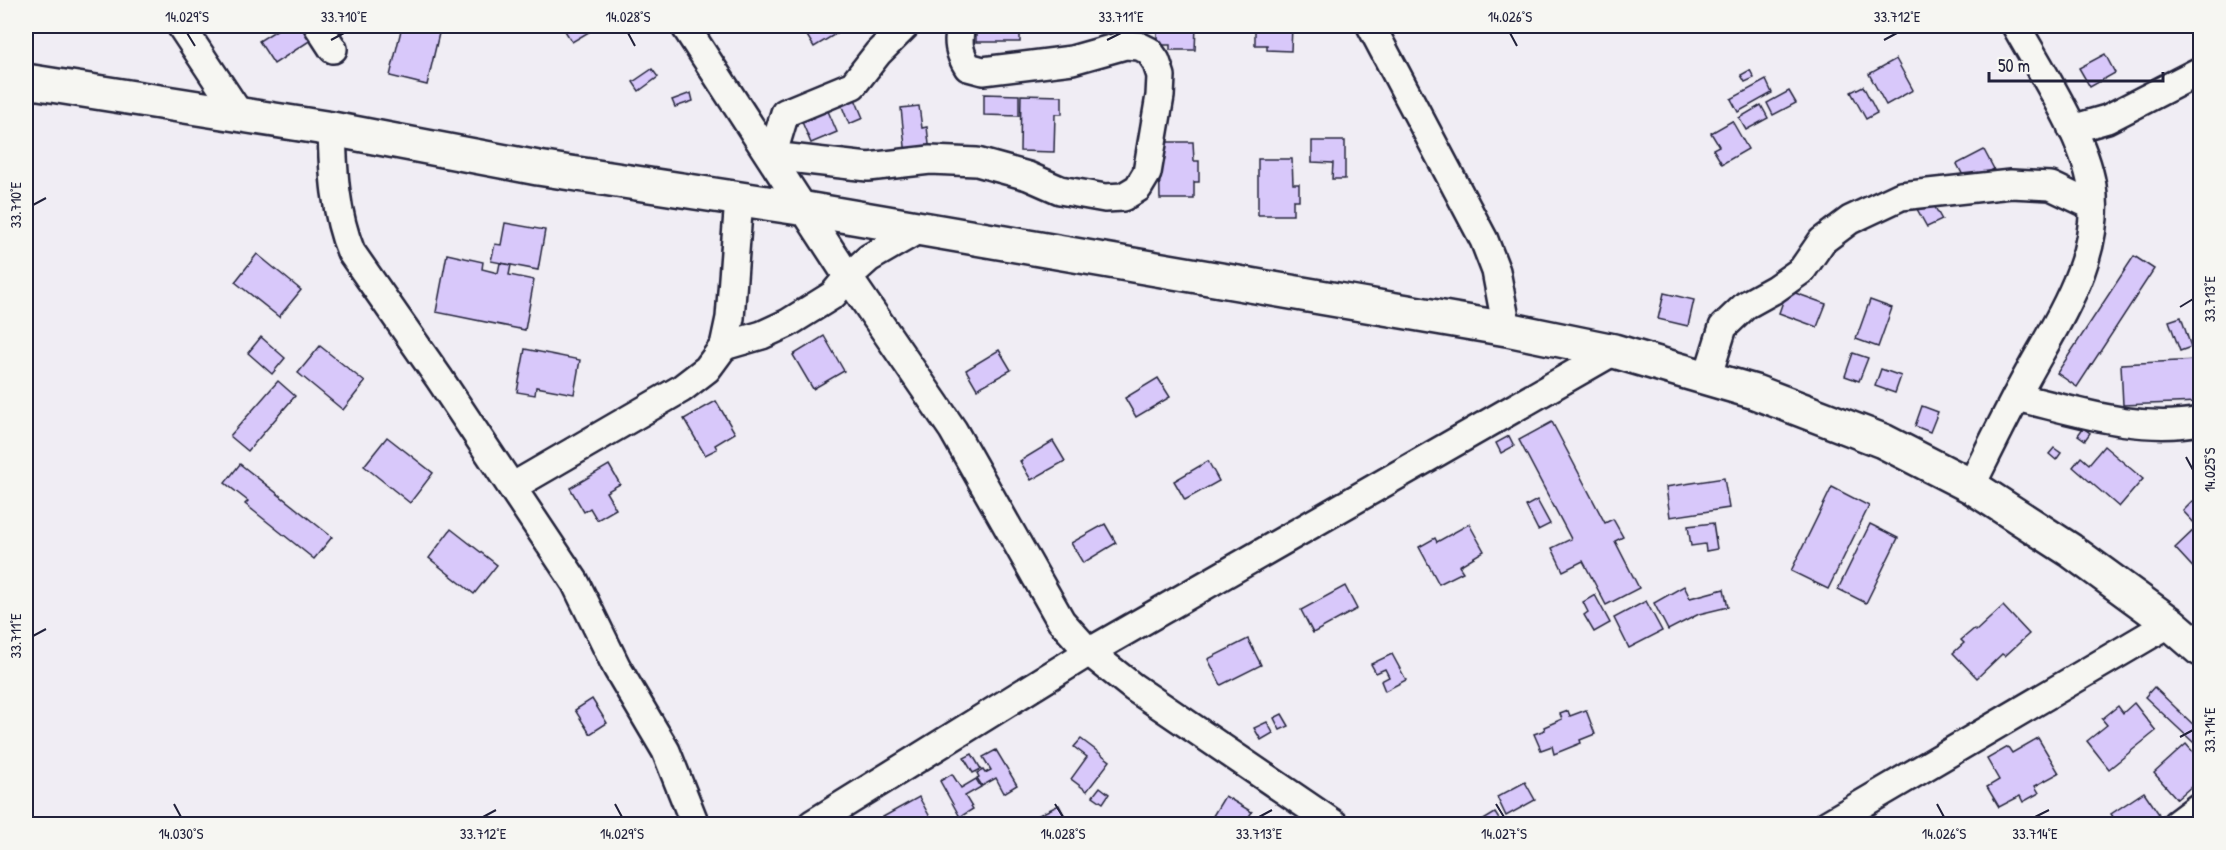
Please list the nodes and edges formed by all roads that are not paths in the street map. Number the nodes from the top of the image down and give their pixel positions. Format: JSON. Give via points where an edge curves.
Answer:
{"nodes":[{"id":1,"x":181,"y":26,"type":"edge"},
{"id":2,"x":318,"y":26,"type":"edge"},
{"id":3,"x":685,"y":26,"type":"edge"},
{"id":4,"x":905,"y":26,"type":"edge"},
{"id":5,"x":961,"y":26,"type":"edge"},
{"id":6,"x":1371,"y":26,"type":"edge"},
{"id":7,"x":2016,"y":26,"type":"edge"},
{"id":8,"x":1149,"y":38,"type":"edge"},
{"id":9,"x":333,"y":49,"type":"dead end"},
{"id":10,"x":2200,"y":71,"type":"edge"},
{"id":11,"x":26,"y":81,"type":"edge"},
{"id":12,"x":240,"y":115,"type":"junction"},
{"id":13,"x":332,"y":129,"type":"junction"},
{"id":14,"x":2072,"y":129,"type":"junction"},
{"id":15,"x":772,"y":156,"type":"junction"},
{"id":16,"x":739,"y":199,"type":"junction"},
{"id":17,"x":2093,"y":206,"type":"junction"},
{"id":18,"x":806,"y":209,"type":"junction"},
{"id":19,"x":919,"y":229,"type":"junction"},
{"id":20,"x":848,"y":276,"type":"junction"},
{"id":21,"x":1507,"y":329,"type":"junction"},
{"id":22,"x":724,"y":346,"type":"junction"},
{"id":23,"x":1614,"y":351,"type":"junction"},
{"id":24,"x":1707,"y":378,"type":"junction"},
{"id":25,"x":2016,"y":397,"type":"junction"},
{"id":26,"x":2200,"y":421,"type":"edge"},
{"id":27,"x":1971,"y":486,"type":"junction"},
{"id":28,"x":512,"y":487,"type":"junction"},
{"id":29,"x":2170,"y":623,"type":"junction"},
{"id":30,"x":2200,"y":649,"type":"edge"},
{"id":31,"x":1089,"y":652,"type":"junction"},
{"id":32,"x":2200,"y":806,"type":"edge"},
{"id":33,"x":695,"y":825,"type":"edge"},
{"id":34,"x":812,"y":825,"type":"edge"},
{"id":35,"x":1334,"y":825,"type":"edge"},
{"id":36,"x":1828,"y":825,"type":"edge"},
{"id":37,"x":2176,"y":825,"type":"edge"}],
"edges":[{"from":1,"to":12,"type":"street"},
{"from":2,"to":9,"type":"street"},
{"from":3,"to":15,"type":"street"},
{"from":4,"to":15,"type":"street","via":[[853,85],[785,113]]},
{"from":5,"to":8,"type":"street","via":[[960,54],[968,67],[983,71],[1072,60],[1125,45],[1139,46]]},
{"from":6,"to":21,"type":"street","via":[[1484,240],[1496,271]]},
{"from":7,"to":14,"type":"street"},
{"from":8,"to":15,"type":"street","via":[[1161,76],[1160,96],[1147,173],[1138,188],[1123,197],[1060,190],[1028,176],[977,162],[930,160],[868,167]]},
{"from":10,"to":14,"type":"street","via":[[2107,119]]},
{"from":11,"to":12,"type":"main road"},
{"from":12,"to":13,"type":"main road"},
{"from":13,"to":16,"type":"main road","via":[[538,168]]},
{"from":13,"to":28,"type":"street","via":[[333,172],[342,231],[351,252]]},
{"from":14,"to":17,"type":"street","via":[[2084,156]]},
{"from":15,"to":18,"type":"street"},
{"from":16,"to":18,"type":"main road"},
{"from":16,"to":22,"type":"street","via":[[730,318]]},
{"from":17,"to":24,"type":"street","via":[[2051,186],[2011,184],[1901,196],[1850,220],[1822,241],[1802,270],[1746,305],[1723,327]]},
{"from":17,"to":25,"type":"street","via":[[2088,251],[2079,279]]},
{"from":18,"to":19,"type":"main road"},
{"from":18,"to":20,"type":"street"},
{"from":19,"to":20,"type":"street","via":[[869,258]]},
{"from":19,"to":21,"type":"main road"},
{"from":20,"to":22,"type":"street","via":[[833,295],[788,323]]},
{"from":20,"to":31,"type":"street","via":[[953,430],[1060,621]]},
{"from":21,"to":23,"type":"main road"},
{"from":22,"to":28,"type":"street","via":[[706,369],[681,389]]},
{"from":23,"to":24,"type":"main road"},
{"from":23,"to":31,"type":"street"},
{"from":24,"to":27,"type":"main road","via":[[1883,441]]},
{"from":25,"to":26,"type":"street","via":[[2121,422]]},
{"from":25,"to":27,"type":"street"},
{"from":27,"to":29,"type":"main road","via":[[2070,550]]},
{"from":28,"to":33,"type":"street","via":[[575,582],[617,668],[666,751]]},
{"from":29,"to":30,"type":"main road"},
{"from":29,"to":36,"type":"street"},
{"from":31,"to":34,"type":"street"},
{"from":31,"to":35,"type":"street","via":[[1133,687]]},
{"from":32,"to":37,"type":"street"}]}
